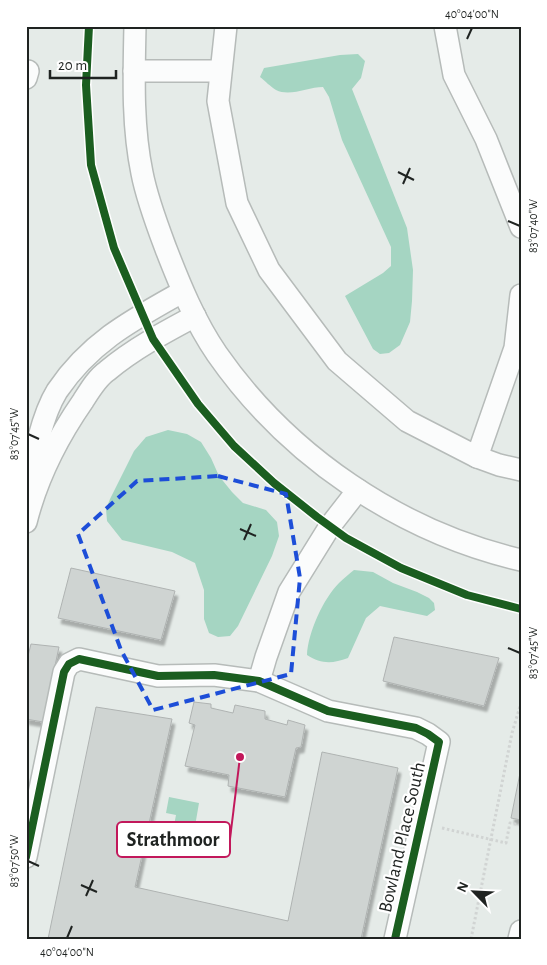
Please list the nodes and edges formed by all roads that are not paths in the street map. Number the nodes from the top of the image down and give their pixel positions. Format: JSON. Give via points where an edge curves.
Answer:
{"nodes":[{"id":1,"x":135,"y":26,"type":"edge"},
{"id":2,"x":226,"y":26,"type":"edge"},
{"id":3,"x":445,"y":26,"type":"edge"},
{"id":4,"x":220,"y":71,"type":"junction"},
{"id":5,"x":134,"y":72,"type":"junction"},
{"id":6,"x":521,"y":227,"type":"edge"},
{"id":7,"x":182,"y":292,"type":"junction"},
{"id":8,"x":521,"y":295,"type":"edge"},
{"id":9,"x":194,"y":316,"type":"junction"},
{"id":10,"x":477,"y":457,"type":"junction"},
{"id":11,"x":521,"y":470,"type":"edge"},
{"id":12,"x":358,"y":490,"type":"junction"},
{"id":13,"x":32,"y":498,"type":"junction"},
{"id":14,"x":26,"y":522,"type":"edge"},
{"id":15,"x":521,"y":560,"type":"edge"},
{"id":16,"x":259,"y":681,"type":"junction"},
{"id":17,"x":26,"y":857,"type":"edge"},
{"id":18,"x":521,"y":930,"type":"edge"},
{"id":19,"x":395,"y":939,"type":"edge"},
{"id":20,"x":519,"y":939,"type":"edge"}],
"edges":[{"from":1,"to":5,"type":"street"},
{"from":2,"to":4,"type":"street"},
{"from":3,"to":6,"type":"street","via":[[454,75],[486,138]]},
{"from":4,"to":5,"type":"street"},
{"from":4,"to":10,"type":"street","via":[[218,101],[237,203],[269,270],[337,361],[407,422]]},
{"from":5,"to":7,"type":"street","via":[[135,122],[142,174]]},
{"from":7,"to":9,"type":"street"},
{"from":7,"to":13,"type":"street","via":[[128,322],[104,340],[82,360],[56,392],[32,459],[29,478]]},
{"from":8,"to":10,"type":"street","via":[[515,348]]},
{"from":9,"to":12,"type":"street","via":[[216,353],[284,432]]},
{"from":9,"to":13,"type":"street","via":[[106,371],[74,415]]},
{"from":10,"to":11,"type":"street"},
{"from":12,"to":15,"type":"street","via":[[452,539]]},
{"from":12,"to":16,"type":"street","via":[[330,526],[290,592]]},
{"from":13,"to":14,"type":"street"},
{"from":16,"to":17,"type":"street","via":[[214,675],[158,676],[79,660],[70,664],[64,672]]},
{"from":16,"to":19,"type":"street","name":"Bowland Place South","via":[[328,711],[416,728],[438,742]]},
{"from":18,"to":20,"type":"street"}]}
